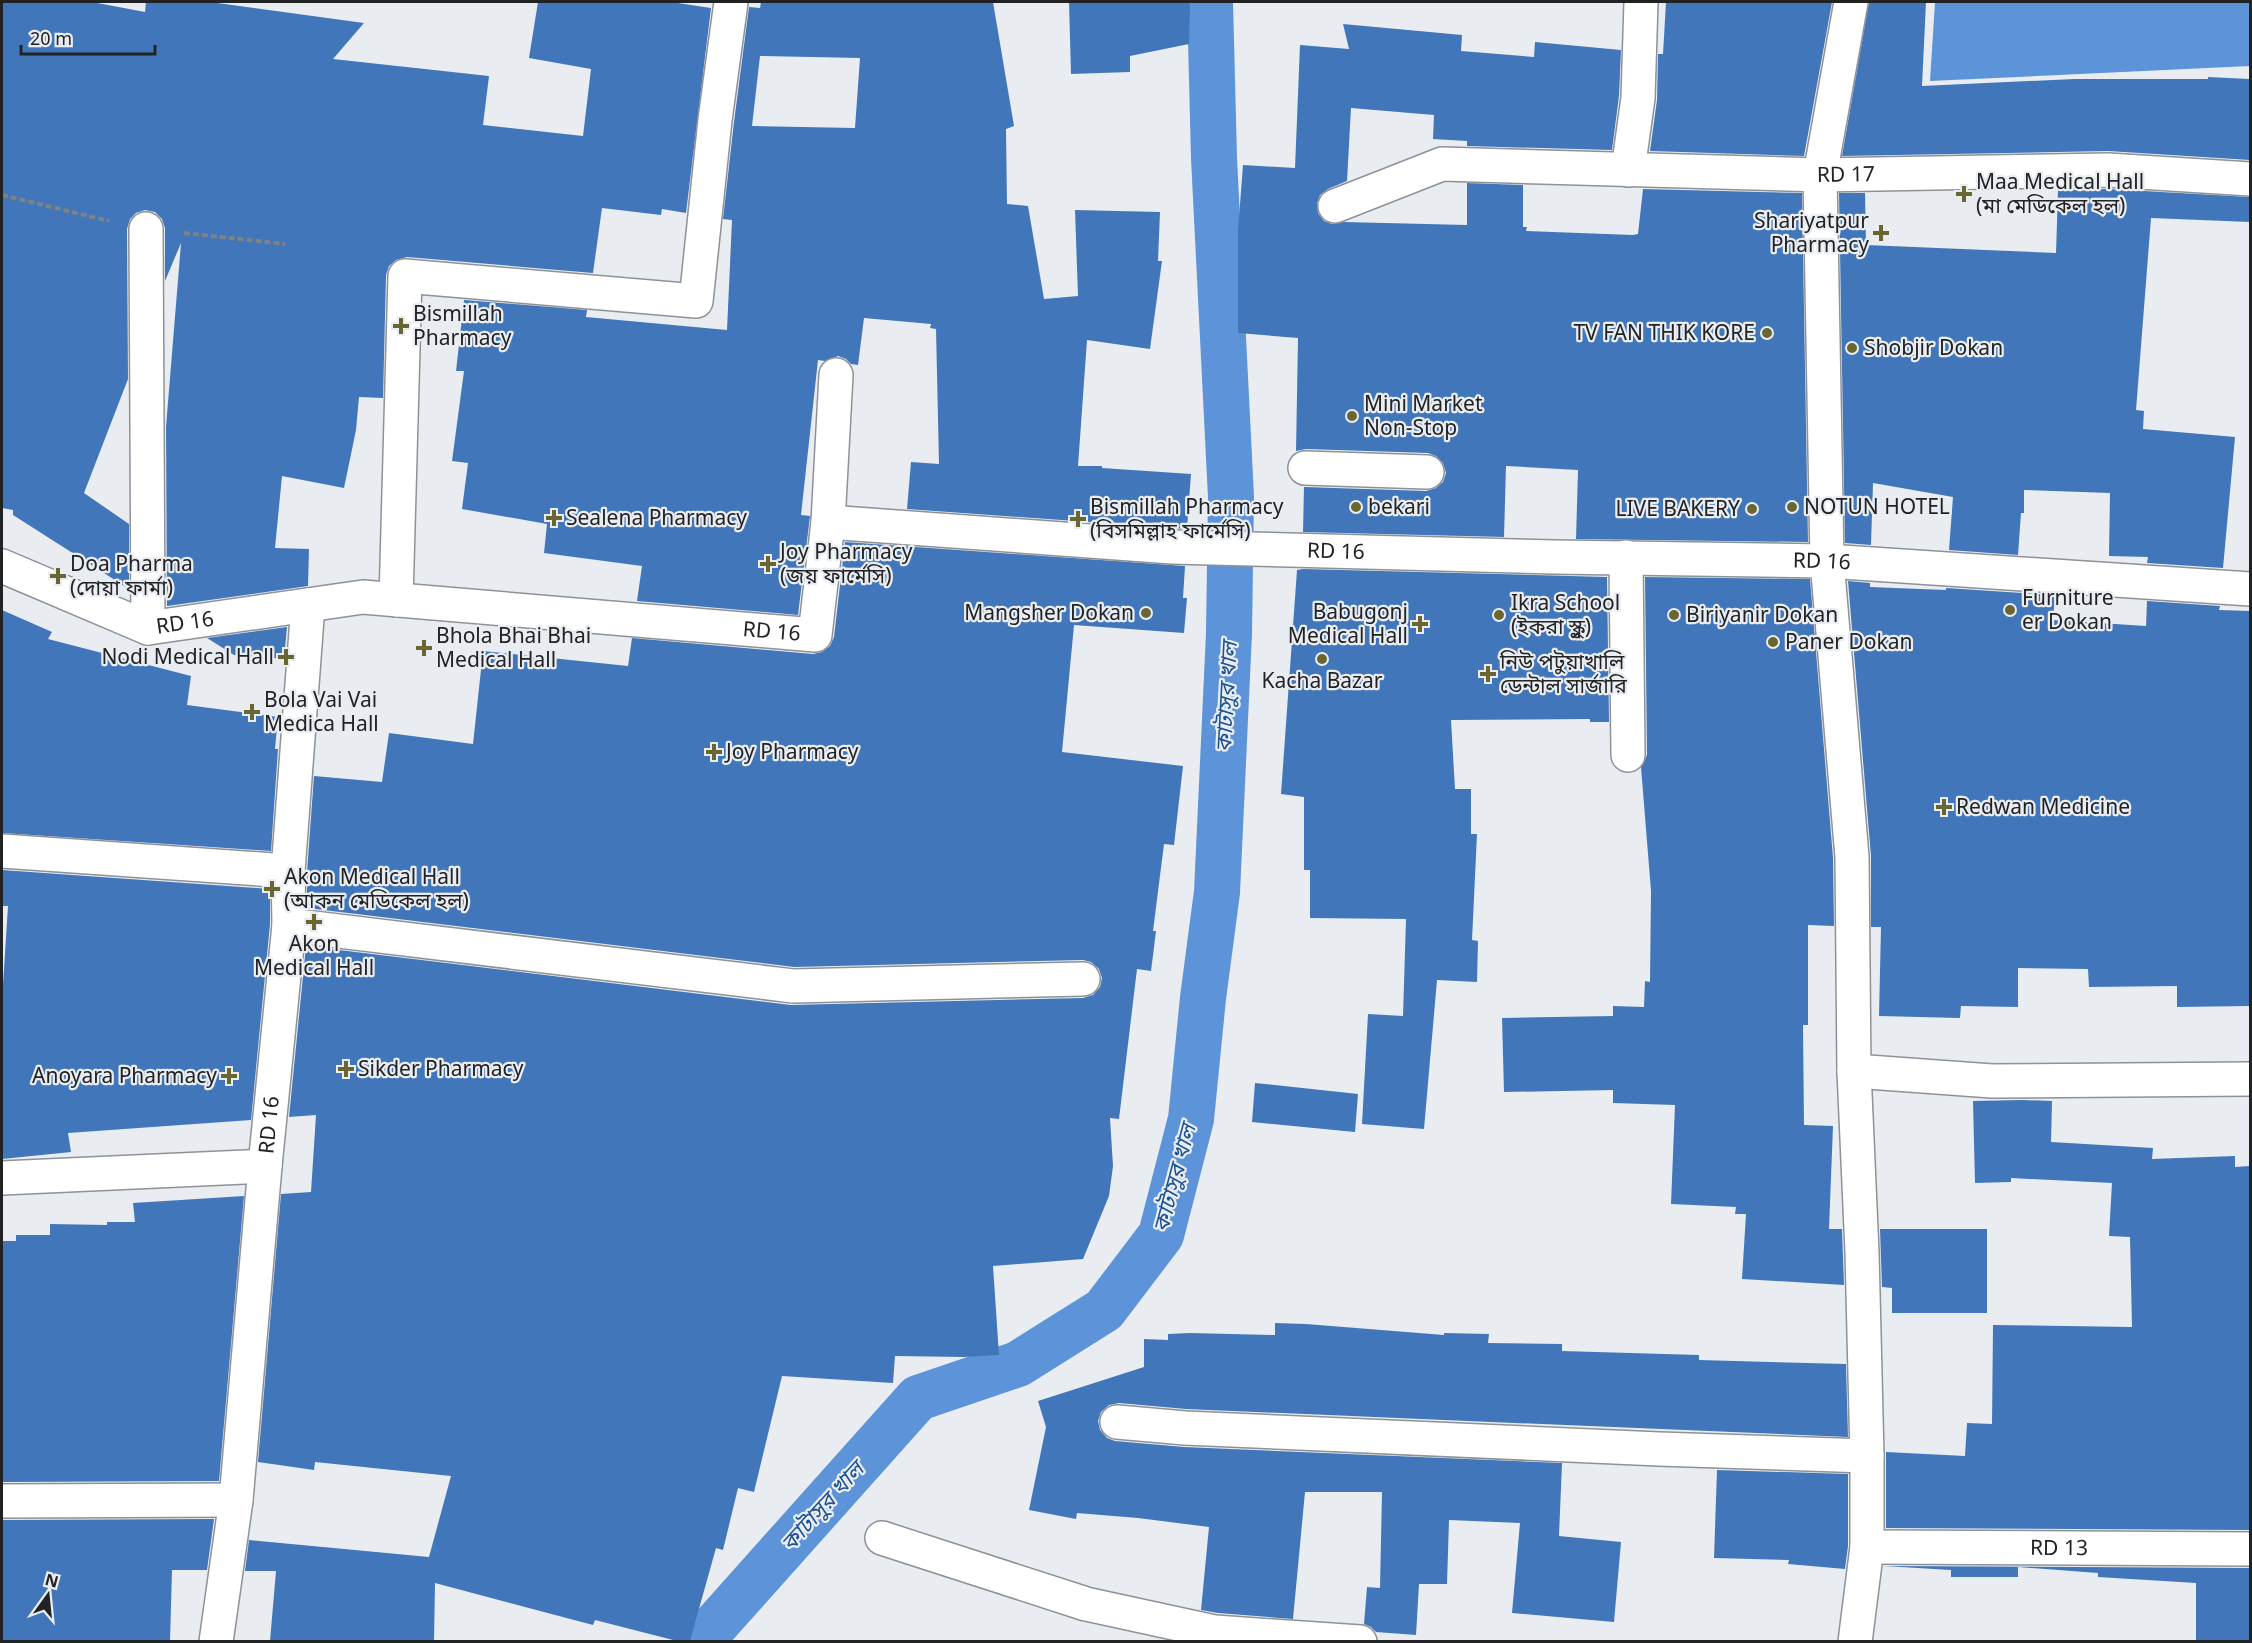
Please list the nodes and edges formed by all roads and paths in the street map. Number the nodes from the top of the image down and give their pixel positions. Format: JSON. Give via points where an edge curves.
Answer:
{"nodes":[{"id":1,"x":731,"y":2,"type":"edge"},
{"id":2,"x":1641,"y":2,"type":"edge"},
{"id":3,"x":1851,"y":2,"type":"edge"},
{"id":4,"x":1628,"y":170,"type":"junction"},
{"id":5,"x":1820,"y":175,"type":"junction"},
{"id":6,"x":2250,"y":179,"type":"edge"},
{"id":7,"x":1335,"y":206,"type":"dead end"},
{"id":8,"x":146,"y":229,"type":"dead end"},
{"id":9,"x":836,"y":375,"type":"dead end"},
{"id":10,"x":1305,"y":468,"type":"dead end"},
{"id":11,"x":1427,"y":472,"type":"dead end"},
{"id":12,"x":828,"y":522,"type":"junction"},
{"id":13,"x":1626,"y":557,"type":"junction"},
{"id":14,"x":1827,"y":561,"type":"junction"},
{"id":15,"x":2,"y":566,"type":"edge"},
{"id":16,"x":2250,"y":589,"type":"edge"},
{"id":17,"x":396,"y":600,"type":"junction"},
{"id":18,"x":308,"y":605,"type":"junction"},
{"id":19,"x":148,"y":628,"type":"junction"},
{"id":20,"x":1628,"y":755,"type":"dead end"},
{"id":21,"x":2,"y":851,"type":"edge"},
{"id":22,"x":288,"y":871,"type":"junction"},
{"id":23,"x":289,"y":925,"type":"junction"},
{"id":24,"x":1083,"y":979,"type":"dead end"},
{"id":25,"x":1854,"y":1071,"type":"junction"},
{"id":26,"x":2250,"y":1079,"type":"edge"},
{"id":27,"x":265,"y":1166,"type":"junction"},
{"id":28,"x":2,"y":1178,"type":"edge"},
{"id":29,"x":1117,"y":1422,"type":"dead end"},
{"id":30,"x":1867,"y":1456,"type":"junction"},
{"id":31,"x":236,"y":1500,"type":"junction"},
{"id":32,"x":2,"y":1501,"type":"edge"},
{"id":33,"x":882,"y":1538,"type":"dead end"},
{"id":34,"x":1867,"y":1547,"type":"junction"},
{"id":35,"x":2250,"y":1549,"type":"edge"},
{"id":36,"x":216,"y":1641,"type":"edge"},
{"id":37,"x":1359,"y":1641,"type":"edge"},
{"id":38,"x":1855,"y":1641,"type":"edge"}],
"edges":[{"from":1,"to":17,"type":"street","via":[[696,301],[405,276]]},
{"from":2,"to":4,"type":"street","via":[[1638,98]]},
{"from":3,"to":5,"type":"street"},
{"from":4,"to":5,"type":"street","name":"RD 17"},
{"from":4,"to":7,"type":"street","name":"RD 17","via":[[1443,164]]},
{"from":5,"to":6,"type":"street","name":"RD 17","via":[[2108,170]]},
{"from":5,"to":14,"type":"street"},
{"from":8,"to":19,"type":"street"},
{"from":9,"to":12,"type":"street"},
{"from":10,"to":11,"type":"street"},
{"from":12,"to":13,"type":"street","name":"RD 16","via":[[1172,547]]},
{"from":12,"to":17,"type":"street","name":"RD 16","via":[[815,635]]},
{"from":13,"to":14,"type":"street","name":"RD 16"},
{"from":13,"to":20,"type":"street"},
{"from":14,"to":16,"type":"street","name":"RD 16"},
{"from":14,"to":25,"type":"street","via":[[1852,857]]},
{"from":15,"to":19,"type":"street","name":"RD 16"},
{"from":17,"to":18,"type":"street","name":"RD 16","via":[[363,597]]},
{"from":18,"to":19,"type":"street","name":"RD 16"},
{"from":18,"to":22,"type":"street","name":"RD 16"},
{"from":21,"to":22,"type":"street"},
{"from":22,"to":23,"type":"street","name":"RD 16"},
{"from":23,"to":24,"type":"street","via":[[793,986]]},
{"from":23,"to":27,"type":"street","name":"RD 16"},
{"from":25,"to":26,"type":"street","via":[[1992,1081]]},
{"from":25,"to":30,"type":"street"},
{"from":27,"to":28,"type":"street"},
{"from":27,"to":31,"type":"street","name":"RD 16"},
{"from":29,"to":30,"type":"street"},
{"from":30,"to":34,"type":"street"},
{"from":31,"to":32,"type":"street"},
{"from":31,"to":36,"type":"street","name":"RD 16"},
{"from":33,"to":37,"type":"street","via":[[1121,1612],[1215,1632]]},
{"from":34,"to":35,"type":"street","name":"RD 13"},
{"from":34,"to":38,"type":"street"}]}
